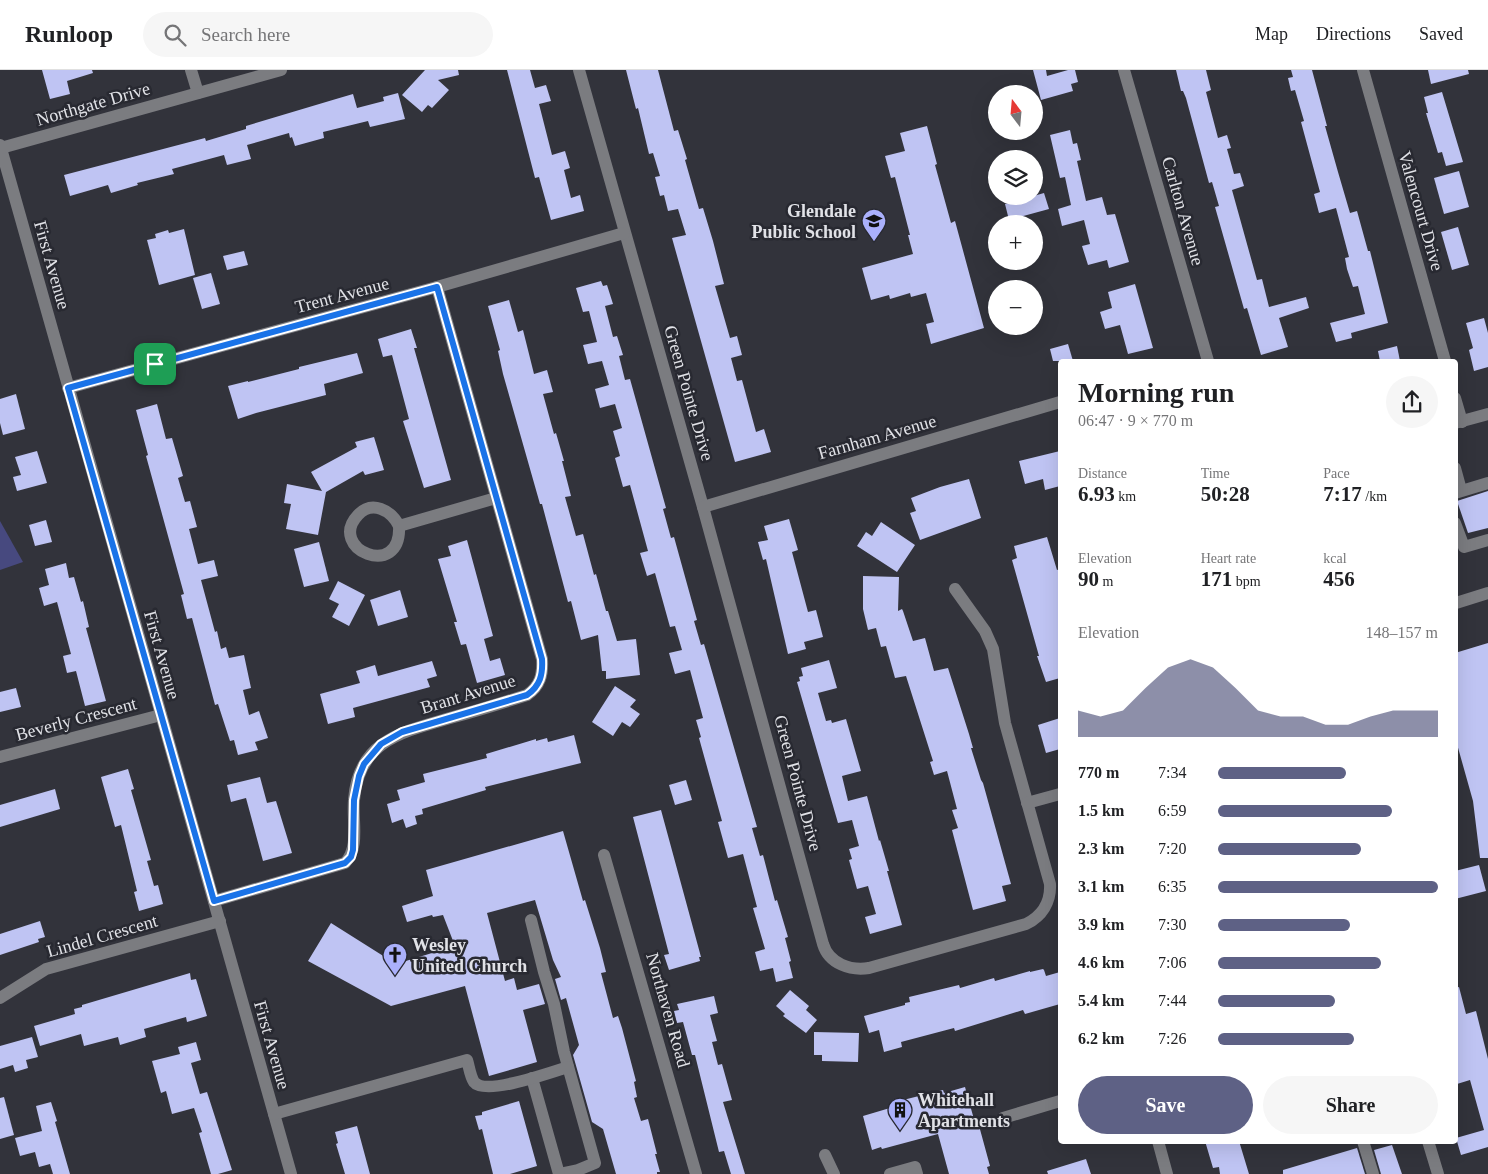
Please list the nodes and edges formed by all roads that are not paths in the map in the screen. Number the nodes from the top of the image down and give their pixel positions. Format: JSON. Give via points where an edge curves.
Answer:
{"nodes":[{"id":1,"x":192,"y":70,"type":"edge"},
{"id":2,"x":281,"y":70,"type":"edge"},
{"id":3,"x":579,"y":70,"type":"edge"},
{"id":4,"x":1124,"y":70,"type":"edge"},
{"id":5,"x":1363,"y":70,"type":"edge"},
{"id":6,"x":198,"y":94,"type":"junction"},
{"id":7,"x":0,"y":147,"type":"edge"},
{"id":8,"x":624,"y":233,"type":"junction"},
{"id":9,"x":437,"y":287,"type":"junction"},
{"id":10,"x":1204,"y":359,"type":"edge"},
{"id":11,"x":1443,"y":359,"type":"edge"},
{"id":12,"x":68,"y":388,"type":"junction"},
{"id":13,"x":1058,"y":403,"type":"edge"},
{"id":14,"x":1488,"y":415,"type":"edge"},
{"id":15,"x":1458,"y":423,"type":"edge"},
{"id":16,"x":1488,"y":483,"type":"edge"},
{"id":17,"x":1458,"y":492,"type":"edge"},
{"id":18,"x":496,"y":498,"type":"junction"},
{"id":19,"x":703,"y":507,"type":"junction"},
{"id":20,"x":399,"y":526,"type":"dead end"},
{"id":21,"x":1458,"y":530,"type":"edge"},
{"id":22,"x":1488,"y":540,"type":"edge"},
{"id":23,"x":955,"y":589,"type":"dead end"},
{"id":24,"x":1488,"y":593,"type":"edge"},
{"id":25,"x":1458,"y":602,"type":"edge"},
{"id":26,"x":160,"y":715,"type":"junction"},
{"id":27,"x":0,"y":757,"type":"edge"},
{"id":28,"x":1058,"y":795,"type":"edge"},
{"id":29,"x":1027,"y":803,"type":"junction"},
{"id":30,"x":604,"y":855,"type":"dead end"},
{"id":31,"x":214,"y":901,"type":"junction"},
{"id":32,"x":531,"y":920,"type":"dead end"},
{"id":33,"x":220,"y":921,"type":"junction"},
{"id":34,"x":0,"y":998,"type":"edge"},
{"id":35,"x":568,"y":1067,"type":"junction"},
{"id":36,"x":532,"y":1078,"type":"junction"},
{"id":37,"x":1058,"y":1102,"type":"edge"},
{"id":38,"x":274,"y":1114,"type":"junction"},
{"id":39,"x":1003,"y":1118,"type":"dead end"},
{"id":40,"x":1159,"y":1144,"type":"edge"},
{"id":41,"x":1364,"y":1144,"type":"edge"},
{"id":42,"x":1429,"y":1144,"type":"edge"},
{"id":43,"x":825,"y":1155,"type":"dead end"},
{"id":44,"x":291,"y":1174,"type":"edge"},
{"id":45,"x":559,"y":1174,"type":"edge"},
{"id":46,"x":696,"y":1174,"type":"edge"},
{"id":47,"x":834,"y":1174,"type":"edge"},
{"id":48,"x":890,"y":1174,"type":"edge"},
{"id":49,"x":917,"y":1174,"type":"edge"},
{"id":50,"x":1167,"y":1174,"type":"edge"},
{"id":51,"x":1373,"y":1174,"type":"edge"},
{"id":52,"x":1438,"y":1174,"type":"edge"}],
"edges":[{"from":1,"to":6,"type":"street"},
{"from":2,"to":6,"type":"street","name":"Northgate Drive"},
{"from":3,"to":8,"type":"street","name":"Green Pointe Drive"},
{"from":4,"to":10,"type":"street","name":"Carlton Avenue"},
{"from":5,"to":11,"type":"street","name":"Valencourt Drive"},
{"from":6,"to":7,"type":"street","name":"Northgate Drive"},
{"from":7,"to":12,"type":"street","name":"First Avenue"},
{"from":8,"to":9,"type":"street","name":"Trent Avenue"},
{"from":8,"to":19,"type":"street","name":"Green Pointe Drive"},
{"from":9,"to":12,"type":"street","name":"Trent Avenue"},
{"from":9,"to":18,"type":"street","name":"Brant Avenue"},
{"from":12,"to":26,"type":"street","name":"First Avenue"},
{"from":13,"to":19,"type":"street","name":"Farnham Avenue"},
{"from":14,"to":15,"type":"street"},
{"from":16,"to":17,"type":"street"},
{"from":18,"to":20,"type":"street"},
{"from":18,"to":31,"type":"street","name":"Brant Avenue","via":[[542,659],[542,674],[537,687],[527,695],[402,732],[381,744],[364,764],[359,776],[354,800],[353,850],[345,863]]},
{"from":19,"to":29,"type":"street","name":"Green Pointe Drive","via":[[823,944],[833,960],[850,968],[869,968],[1026,924],[1037,917],[1049,900],[1050,884]]},
{"from":21,"to":22,"type":"street","via":[[1464,547]]},
{"from":23,"to":29,"type":"street","name":"Green Pointe Drive","via":[[985,631],[993,649],[1005,722]]},
{"from":24,"to":25,"type":"street"},
{"from":26,"to":27,"type":"street","name":"Beverly Crescent"},
{"from":26,"to":31,"type":"street","name":"First Avenue"},
{"from":28,"to":29,"type":"street"},
{"from":30,"to":46,"type":"street","name":"Northaven Road"},
{"from":31,"to":33,"type":"street","name":"First Avenue"},
{"from":32,"to":35,"type":"street"},
{"from":33,"to":34,"type":"street","name":"Lindel Crescent","via":[[46,969]]},
{"from":33,"to":38,"type":"street","name":"First Avenue"},
{"from":35,"to":36,"type":"street"},
{"from":35,"to":45,"type":"street","via":[[595,1163]]},
{"from":36,"to":38,"type":"street","via":[[482,1087],[474,1082],[467,1060]]},
{"from":36,"to":45,"type":"street"},
{"from":37,"to":39,"type":"street"},
{"from":38,"to":44,"type":"street","name":"First Avenue"},
{"from":40,"to":50,"type":"street"},
{"from":41,"to":51,"type":"street"},
{"from":42,"to":52,"type":"street"},
{"from":43,"to":47,"type":"street"},
{"from":48,"to":49,"type":"street","via":[[915,1167]]}]}
